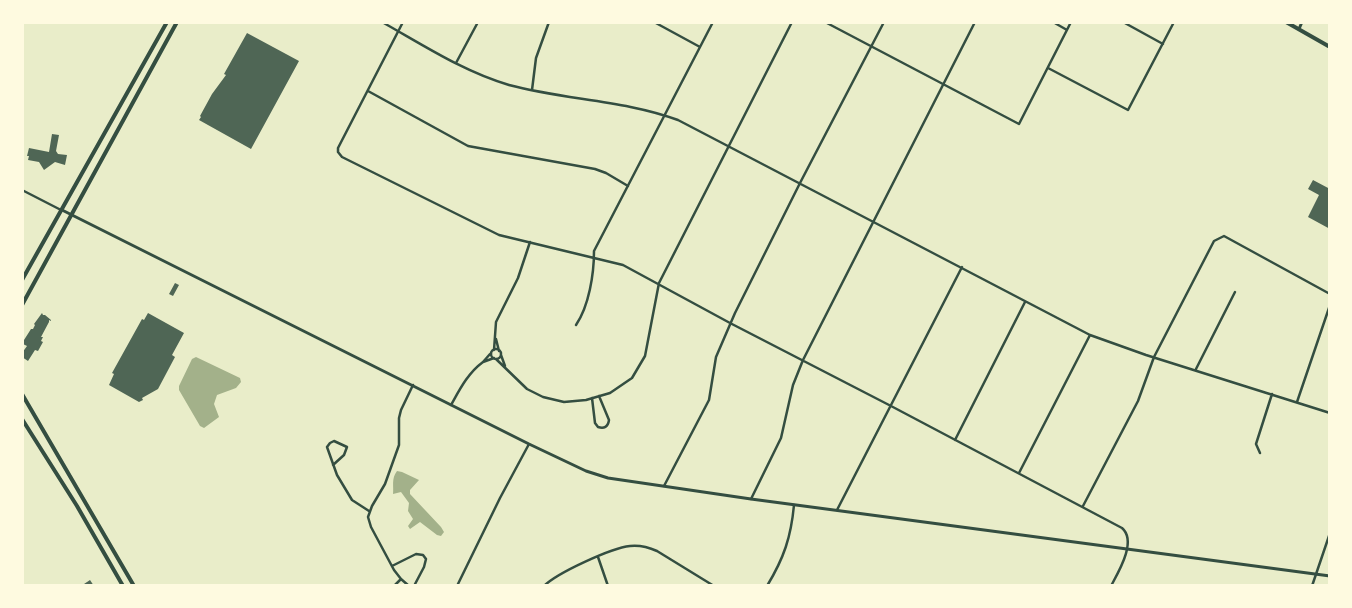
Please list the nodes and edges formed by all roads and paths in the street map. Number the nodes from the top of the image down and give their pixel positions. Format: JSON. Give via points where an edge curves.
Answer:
{"nodes":[{"id":1,"x":167,"y":22,"type":"edge"},
{"id":2,"x":177,"y":22,"type":"edge"},
{"id":3,"x":382,"y":22,"type":"edge"},
{"id":4,"x":403,"y":22,"type":"edge"},
{"id":5,"x":478,"y":22,"type":"edge"},
{"id":6,"x":549,"y":22,"type":"edge"},
{"id":7,"x":654,"y":22,"type":"edge"},
{"id":8,"x":713,"y":22,"type":"edge"},
{"id":9,"x":792,"y":22,"type":"edge"},
{"id":10,"x":825,"y":22,"type":"edge"},
{"id":11,"x":884,"y":22,"type":"edge"},
{"id":12,"x":976,"y":22,"type":"edge"},
{"id":13,"x":1052,"y":22,"type":"edge"},
{"id":14,"x":1071,"y":22,"type":"edge"},
{"id":15,"x":1123,"y":22,"type":"edge"},
{"id":16,"x":1174,"y":22,"type":"edge"},
{"id":17,"x":1286,"y":22,"type":"edge"},
{"id":18,"x":1302,"y":22,"type":"edge"},
{"id":19,"x":1298,"y":29,"type":"junction"},
{"id":20,"x":1067,"y":30,"type":"junction"},
{"id":21,"x":398,"y":32,"type":"junction"},
{"id":22,"x":1163,"y":44,"type":"junction"},
{"id":23,"x":700,"y":47,"type":"junction"},
{"id":24,"x":872,"y":47,"type":"junction"},
{"id":25,"x":1330,"y":47,"type":"edge"},
{"id":26,"x":456,"y":64,"type":"junction"},
{"id":27,"x":1048,"y":68,"type":"junction"},
{"id":28,"x":944,"y":85,"type":"junction"},
{"id":29,"x":532,"y":90,"type":"junction"},
{"id":30,"x":368,"y":91,"type":"junction"},
{"id":31,"x":665,"y":115,"type":"junction"},
{"id":32,"x":728,"y":146,"type":"junction"},
{"id":33,"x":800,"y":183,"type":"junction"},
{"id":34,"x":628,"y":186,"type":"junction"},
{"id":35,"x":22,"y":190,"type":"edge"},
{"id":36,"x":62,"y":210,"type":"junction"},
{"id":37,"x":72,"y":216,"type":"junction"},
{"id":38,"x":875,"y":222,"type":"junction"},
{"id":39,"x":530,"y":242,"type":"junction"},
{"id":40,"x":594,"y":257,"type":"junction"},
{"id":41,"x":962,"y":267,"type":"junction"},
{"id":42,"x":29,"y":269,"type":"junction"},
{"id":43,"x":22,"y":275,"type":"edge"},
{"id":44,"x":22,"y":280,"type":"edge"},
{"id":45,"x":659,"y":283,"type":"junction"},
{"id":46,"x":1235,"y":292,"type":"dead end"},
{"id":47,"x":1330,"y":294,"type":"edge"},
{"id":48,"x":1026,"y":302,"type":"junction"},
{"id":49,"x":22,"y":305,"type":"edge"},
{"id":50,"x":1330,"y":305,"type":"edge"},
{"id":51,"x":730,"y":323,"type":"junction"},
{"id":52,"x":576,"y":325,"type":"dead end"},
{"id":53,"x":495,"y":335,"type":"junction"},
{"id":54,"x":1090,"y":335,"type":"junction"},
{"id":55,"x":494,"y":350,"type":"junction"},
{"id":56,"x":491,"y":353,"type":"junction"},
{"id":57,"x":500,"y":353,"type":"junction"},
{"id":58,"x":1154,"y":357,"type":"junction"},
{"id":59,"x":495,"y":359,"type":"junction"},
{"id":60,"x":803,"y":360,"type":"junction"},
{"id":61,"x":483,"y":362,"type":"junction"},
{"id":62,"x":505,"y":368,"type":"junction"},
{"id":63,"x":1196,"y":370,"type":"junction"},
{"id":64,"x":413,"y":385,"type":"junction"},
{"id":65,"x":22,"y":394,"type":"edge"},
{"id":66,"x":1272,"y":394,"type":"junction"},
{"id":67,"x":599,"y":396,"type":"junction"},
{"id":68,"x":592,"y":398,"type":"junction"},
{"id":69,"x":1297,"y":402,"type":"junction"},
{"id":70,"x":452,"y":405,"type":"junction"},
{"id":71,"x":891,"y":406,"type":"junction"},
{"id":72,"x":1330,"y":413,"type":"edge"},
{"id":73,"x":22,"y":419,"type":"edge"},
{"id":74,"x":955,"y":440,"type":"junction"},
{"id":75,"x":529,"y":444,"type":"junction"},
{"id":76,"x":1260,"y":453,"type":"dead end"},
{"id":77,"x":333,"y":465,"type":"junction"},
{"id":78,"x":1018,"y":473,"type":"junction"},
{"id":79,"x":664,"y":486,"type":"junction"},
{"id":80,"x":751,"y":499,"type":"junction"},
{"id":81,"x":794,"y":505,"type":"junction"},
{"id":82,"x":1083,"y":506,"type":"junction"},
{"id":83,"x":837,"y":510,"type":"junction"},
{"id":84,"x":369,"y":511,"type":"junction"},
{"id":85,"x":1330,"y":533,"type":"edge"},
{"id":86,"x":1127,"y":548,"type":"junction"},
{"id":87,"x":598,"y":557,"type":"junction"},
{"id":88,"x":392,"y":566,"type":"junction"},
{"id":89,"x":1317,"y":574,"type":"junction"},
{"id":90,"x":1330,"y":576,"type":"edge"},
{"id":91,"x":401,"y":579,"type":"junction"},
{"id":92,"x":709,"y":584,"type":"edge"},
{"id":93,"x":124,"y":586,"type":"edge"},
{"id":94,"x":134,"y":586,"type":"edge"},
{"id":95,"x":394,"y":586,"type":"edge"},
{"id":96,"x":409,"y":586,"type":"edge"},
{"id":97,"x":414,"y":586,"type":"edge"},
{"id":98,"x":457,"y":586,"type":"edge"},
{"id":99,"x":544,"y":586,"type":"edge"},
{"id":100,"x":608,"y":586,"type":"edge"},
{"id":101,"x":714,"y":586,"type":"edge"},
{"id":102,"x":767,"y":586,"type":"edge"},
{"id":103,"x":1111,"y":586,"type":"edge"},
{"id":104,"x":1312,"y":586,"type":"edge"}],
"edges":[{"from":1,"to":36,"type":"main road"},
{"from":2,"to":37,"type":"main road"},
{"from":3,"to":21,"type":"street"},
{"from":4,"to":21,"type":"street"},
{"from":5,"to":26,"type":"street"},
{"from":6,"to":29,"type":"street","via":[[536,58]]},
{"from":7,"to":23,"type":"street"},
{"from":8,"to":23,"type":"street"},
{"from":9,"to":32,"type":"street"},
{"from":10,"to":24,"type":"street"},
{"from":11,"to":24,"type":"street"},
{"from":12,"to":28,"type":"street"},
{"from":13,"to":20,"type":"street"},
{"from":14,"to":20,"type":"street"},
{"from":15,"to":22,"type":"street"},
{"from":16,"to":22,"type":"street"},
{"from":17,"to":19,"type":"main road"},
{"from":18,"to":19,"type":"street"},
{"from":19,"to":25,"type":"main road"},
{"from":20,"to":27,"type":"street"},
{"from":21,"to":26,"type":"street"},
{"from":21,"to":30,"type":"street"},
{"from":22,"to":27,"type":"street","via":[[1128,110]]},
{"from":23,"to":31,"type":"street"},
{"from":24,"to":28,"type":"street"},
{"from":24,"to":33,"type":"street"},
{"from":26,"to":29,"type":"street","via":[[497,81]]},
{"from":27,"to":28,"type":"street","via":[[1020,124]]},
{"from":28,"to":38,"type":"street"},
{"from":29,"to":31,"type":"street"},
{"from":30,"to":34,"type":"street","via":[[468,146],[595,169]]},
{"from":30,"to":39,"type":"street","via":[[338,148],[339,154],[490,231]]},
{"from":31,"to":32,"type":"street"},
{"from":31,"to":34,"type":"street"},
{"from":32,"to":33,"type":"street"},
{"from":32,"to":45,"type":"street"},
{"from":33,"to":38,"type":"street"},
{"from":33,"to":51,"type":"street"},
{"from":34,"to":40,"type":"street","via":[[594,251]]},
{"from":35,"to":36,"type":"street"},
{"from":36,"to":37,"type":"street"},
{"from":36,"to":42,"type":"main road"},
{"from":37,"to":49,"type":"main road"},
{"from":37,"to":64,"type":"street"},
{"from":38,"to":41,"type":"street"},
{"from":38,"to":60,"type":"street"},
{"from":39,"to":40,"type":"street"},
{"from":39,"to":53,"type":"street","via":[[518,278],[499,315]]},
{"from":40,"to":45,"type":"street","via":[[623,265]]},
{"from":40,"to":52,"type":"street","via":[[584,313]]},
{"from":41,"to":48,"type":"street"},
{"from":41,"to":71,"type":"street"},
{"from":42,"to":43,"type":"main road"},
{"from":42,"to":44,"type":"main road"},
{"from":45,"to":51,"type":"street"},
{"from":45,"to":67,"type":"street","via":[[642,365],[620,388]]},
{"from":46,"to":63,"type":"street"},
{"from":47,"to":58,"type":"street","via":[[1224,236],[1214,241]]},
{"from":48,"to":54,"type":"street"},
{"from":48,"to":74,"type":"street"},
{"from":50,"to":69,"type":"street"},
{"from":51,"to":60,"type":"street"},
{"from":51,"to":79,"type":"street","via":[[716,357],[708,400]]},
{"from":53,"to":55,"type":"street"},
{"from":53,"to":57,"type":"street"},
{"from":54,"to":58,"type":"street"},
{"from":54,"to":78,"type":"street"},
{"from":55,"to":56,"type":"street"},
{"from":55,"to":57,"type":"street"},
{"from":56,"to":59,"type":"street"},
{"from":56,"to":61,"type":"street"},
{"from":57,"to":59,"type":"street"},
{"from":57,"to":62,"type":"street"},
{"from":58,"to":63,"type":"street"},
{"from":58,"to":82,"type":"street","via":[[1138,401]]},
{"from":59,"to":61,"type":"street"},
{"from":59,"to":62,"type":"street"},
{"from":60,"to":71,"type":"street"},
{"from":60,"to":80,"type":"street","via":[[780,438]]},
{"from":61,"to":70,"type":"street","via":[[468,377]]},
{"from":62,"to":68,"type":"street","via":[[526,389],[544,397],[564,402]]},
{"from":63,"to":66,"type":"street"},
{"from":64,"to":70,"type":"street"},
{"from":64,"to":84,"type":"street","via":[[399,418],[399,445]]},
{"from":65,"to":94,"type":"main road"},
{"from":66,"to":69,"type":"street"},
{"from":66,"to":76,"type":"street","via":[[1256,444]]},
{"from":67,"to":68,"type":"street"},
{"from":67,"to":68,"type":"street","via":[[609,420],[603,428],[595,423]]},
{"from":69,"to":72,"type":"street"},
{"from":70,"to":75,"type":"street"},
{"from":71,"to":74,"type":"street"},
{"from":71,"to":83,"type":"street"},
{"from":73,"to":93,"type":"main road"},
{"from":74,"to":78,"type":"street"},
{"from":75,"to":79,"type":"street","via":[[600,476]]},
{"from":75,"to":98,"type":"street"},
{"from":77,"to":77,"type":"street","via":[[327,447],[334,441],[347,447],[344,455]]},
{"from":77,"to":84,"type":"street","via":[[352,500]]},
{"from":78,"to":82,"type":"street"},
{"from":79,"to":80,"type":"street"},
{"from":80,"to":81,"type":"street"},
{"from":81,"to":83,"type":"street"},
{"from":81,"to":102,"type":"street","via":[[786,550]]},
{"from":82,"to":86,"type":"street","via":[[1126,531]]},
{"from":83,"to":86,"type":"street"},
{"from":84,"to":88,"type":"street","via":[[370,527]]},
{"from":85,"to":89,"type":"street"},
{"from":86,"to":89,"type":"street"},
{"from":86,"to":103,"type":"street","via":[[1123,565]]},
{"from":87,"to":92,"type":"street","via":[[623,547],[649,548]]},
{"from":87,"to":99,"type":"street"},
{"from":87,"to":100,"type":"street"},
{"from":88,"to":91,"type":"street"},
{"from":88,"to":97,"type":"street","via":[[416,554],[423,555],[426,559],[424,567]]},
{"from":89,"to":90,"type":"street"},
{"from":89,"to":104,"type":"street"},
{"from":91,"to":95,"type":"street"},
{"from":91,"to":96,"type":"street"},
{"from":92,"to":101,"type":"street"}]}
